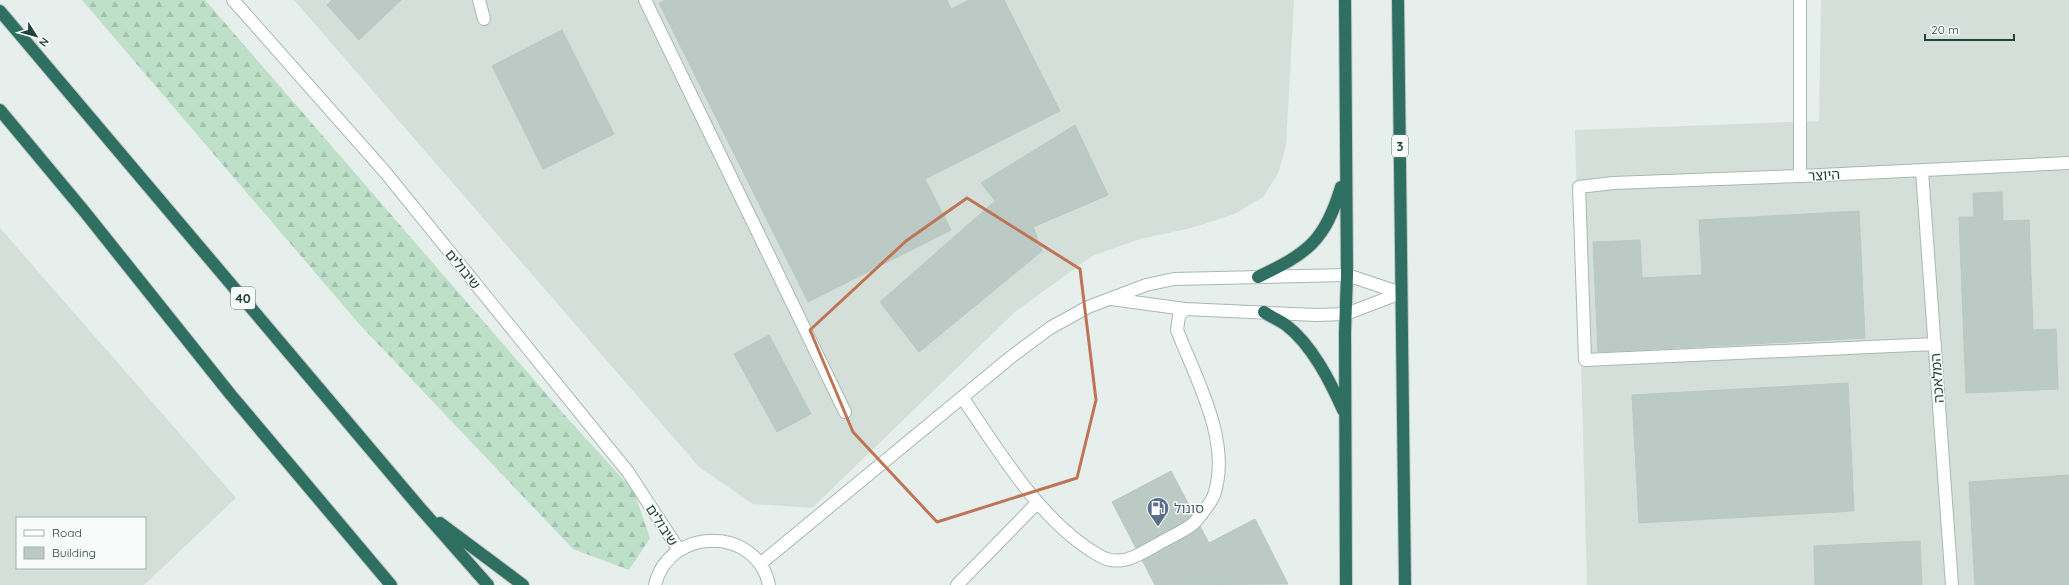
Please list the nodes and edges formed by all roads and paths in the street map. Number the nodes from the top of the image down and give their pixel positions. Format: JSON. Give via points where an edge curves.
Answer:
{"nodes":[{"id":1,"x":233,"y":0,"type":"edge"},
{"id":2,"x":479,"y":0,"type":"edge"},
{"id":3,"x":645,"y":0,"type":"edge"},
{"id":4,"x":1345,"y":0,"type":"edge"},
{"id":5,"x":1398,"y":0,"type":"edge"},
{"id":6,"x":1800,"y":0,"type":"edge"},
{"id":7,"x":0,"y":11,"type":"edge"},
{"id":8,"x":484,"y":19,"type":"dead end"},
{"id":9,"x":0,"y":110,"type":"edge"},
{"id":10,"x":2069,"y":163,"type":"edge"},
{"id":11,"x":1922,"y":171,"type":"junction"},
{"id":12,"x":1345,"y":174,"type":"junction"},
{"id":13,"x":1800,"y":176,"type":"junction"},
{"id":14,"x":1347,"y":275,"type":"junction"},
{"id":15,"x":1258,"y":277,"type":"junction"},
{"id":16,"x":1401,"y":293,"type":"junction"},
{"id":17,"x":1110,"y":299,"type":"junction"},
{"id":18,"x":1185,"y":308,"type":"junction"},
{"id":19,"x":1264,"y":312,"type":"junction"},
{"id":20,"x":1346,"y":314,"type":"junction"},
{"id":21,"x":1935,"y":344,"type":"junction"},
{"id":22,"x":962,"y":397,"type":"junction"},
{"id":23,"x":844,"y":412,"type":"dead end"},
{"id":24,"x":1345,"y":416,"type":"junction"},
{"id":25,"x":1037,"y":503,"type":"junction"},
{"id":26,"x":421,"y":509,"type":"junction"},
{"id":27,"x":679,"y":550,"type":"junction"},
{"id":28,"x":760,"y":564,"type":"junction"},
{"id":29,"x":391,"y":585,"type":"edge"},
{"id":30,"x":488,"y":585,"type":"edge"},
{"id":31,"x":522,"y":585,"type":"edge"},
{"id":32,"x":656,"y":585,"type":"edge"},
{"id":33,"x":769,"y":585,"type":"edge"},
{"id":34,"x":957,"y":585,"type":"edge"},
{"id":35,"x":1346,"y":585,"type":"edge"},
{"id":36,"x":1405,"y":585,"type":"edge"},
{"id":37,"x":1952,"y":585,"type":"edge"}],
"edges":[{"from":1,"to":27,"type":"street","name":"שיבולים","via":[[385,172],[623,466]]},
{"from":2,"to":8,"type":"street"},
{"from":3,"to":23,"type":"street"},
{"from":4,"to":12,"type":"highway"},
{"from":5,"to":16,"type":"highway","number":"3"},
{"from":6,"to":13,"type":"street"},
{"from":7,"to":26,"type":"highway","number":"40"},
{"from":9,"to":29,"type":"highway","via":[[232,395]]},
{"from":10,"to":11,"type":"street","name":"היוצר"},
{"from":11,"to":13,"type":"street","name":"היוצר"},
{"from":11,"to":21,"type":"street","name":"המלאכה"},
{"from":12,"to":14,"type":"highway"},
{"from":12,"to":15,"type":"highway","via":[[1334,211],[1321,235],[1309,249]]},
{"from":13,"to":21,"type":"street","name":"היוצר","via":[[1579,186],[1585,360]]},
{"from":14,"to":15,"type":"street"},
{"from":14,"to":16,"type":"street"},
{"from":14,"to":20,"type":"highway"},
{"from":15,"to":17,"type":"street","via":[[1174,279],[1146,285]]},
{"from":16,"to":20,"type":"street"},
{"from":16,"to":36,"type":"highway","number":"3"},
{"from":17,"to":18,"type":"street"},
{"from":17,"to":22,"type":"street","via":[[1088,307],[1050,328]]},
{"from":18,"to":19,"type":"street"},
{"from":18,"to":25,"type":"street","via":[[1179,316],[1177,330],[1214,426],[1219,465],[1214,496],[1194,523],[1131,560],[1114,560],[1101,557],[1075,539]]},
{"from":19,"to":20,"type":"street"},
{"from":19,"to":24,"type":"highway","via":[[1286,326],[1305,345],[1322,368]]},
{"from":20,"to":24,"type":"highway"},
{"from":21,"to":37,"type":"street","name":"המלאכה"},
{"from":22,"to":25,"type":"street","via":[[1012,472]]},
{"from":22,"to":28,"type":"street"},
{"from":24,"to":35,"type":"highway"},
{"from":25,"to":34,"type":"street"},
{"from":26,"to":30,"type":"highway","number":"40"},
{"from":26,"to":31,"type":"highway"},
{"from":27,"to":28,"type":"street","via":[[695,542],[731,543],[747,551]]},
{"from":27,"to":32,"type":"street","via":[[666,563]]},
{"from":28,"to":33,"type":"street"}]}
